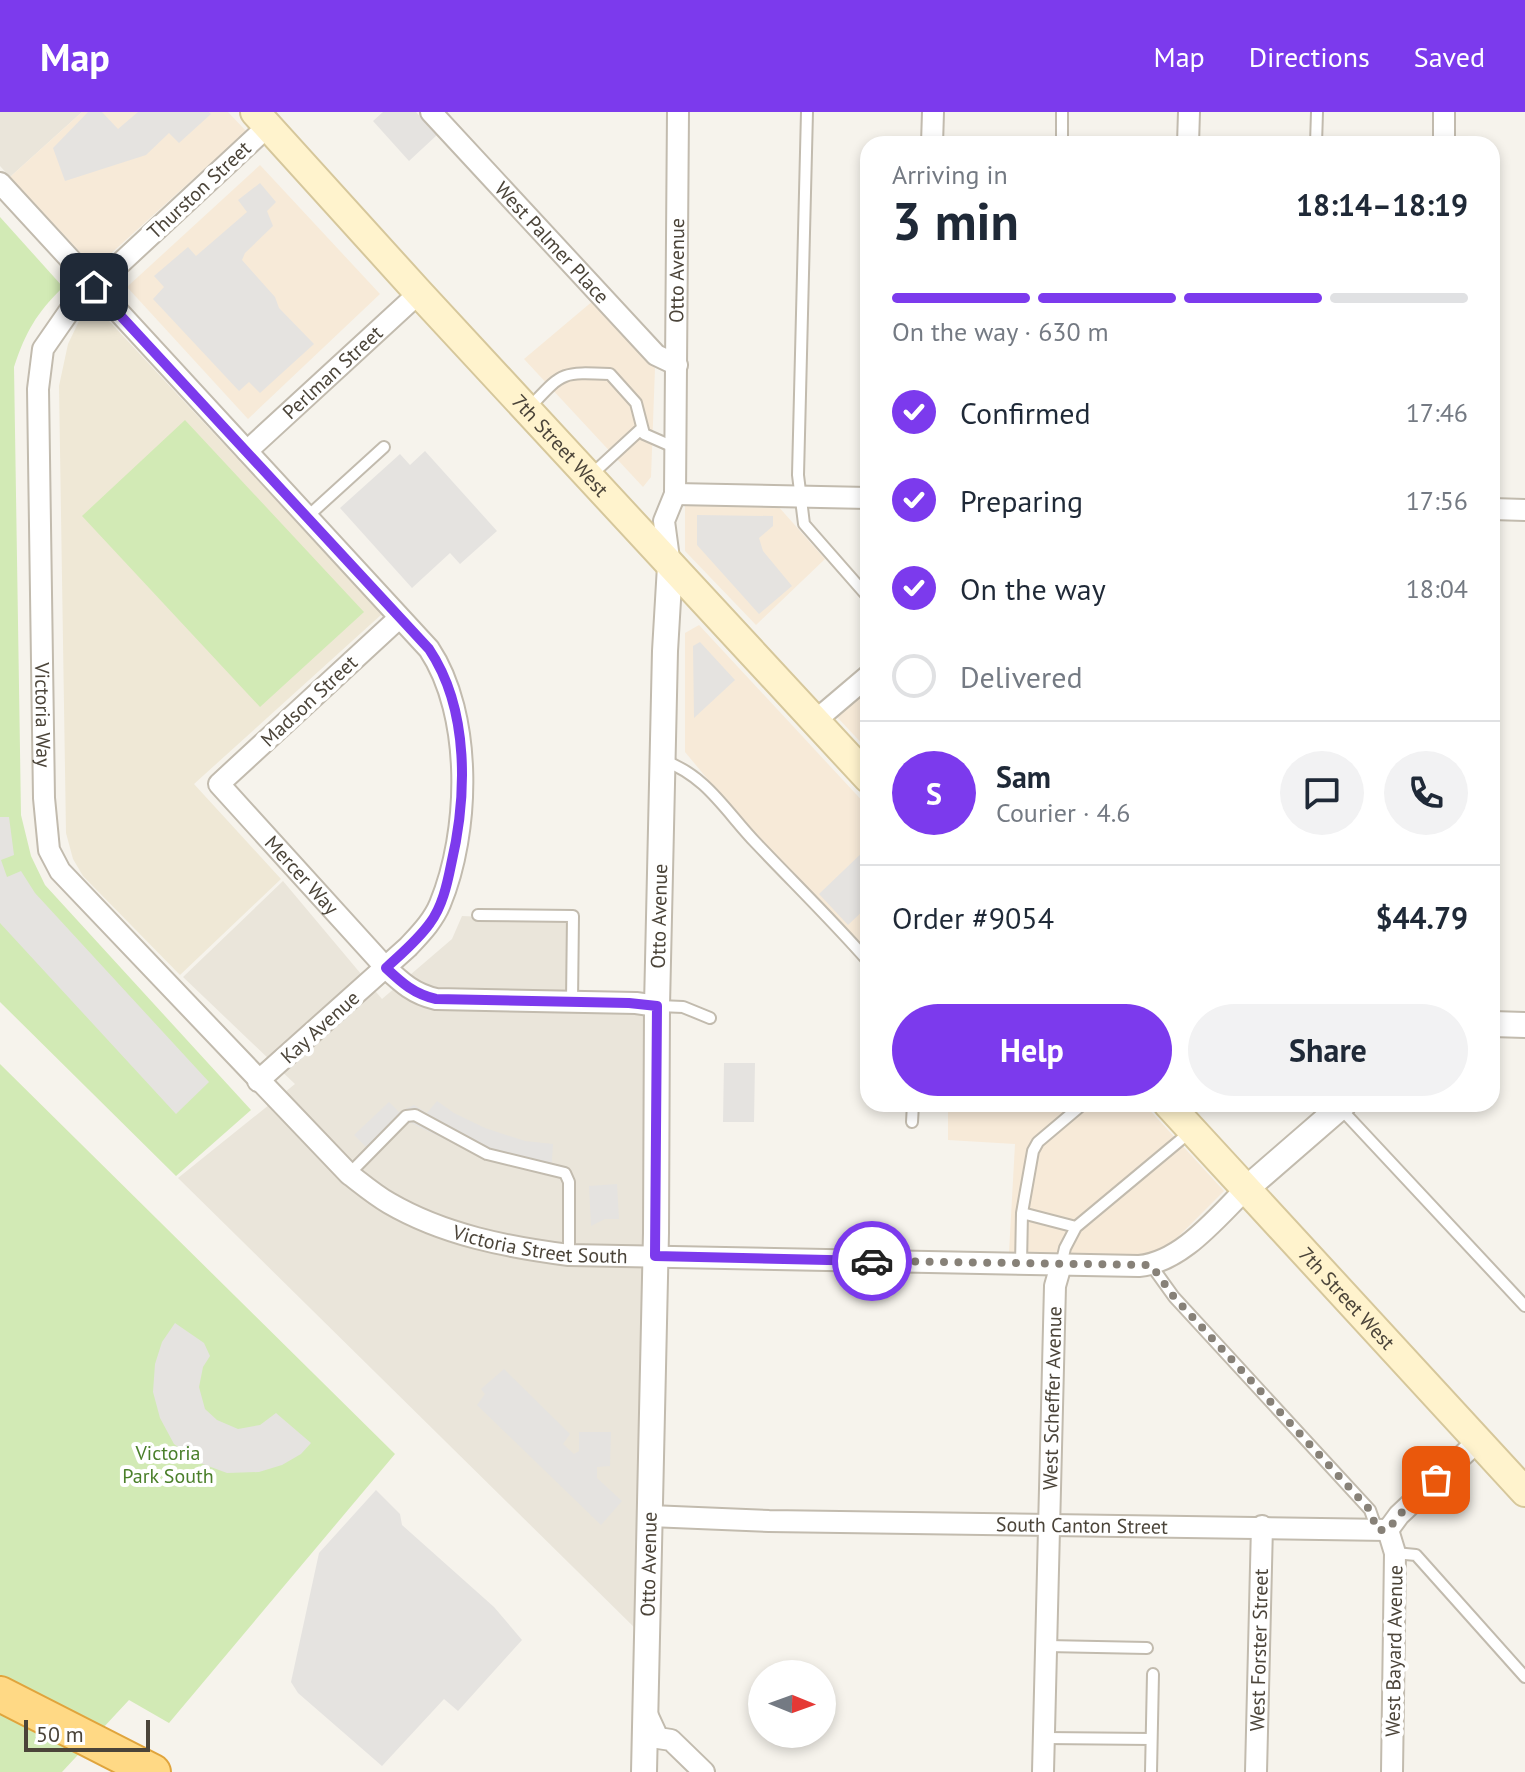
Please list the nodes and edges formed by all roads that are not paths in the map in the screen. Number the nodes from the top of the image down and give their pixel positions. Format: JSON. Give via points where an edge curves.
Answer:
{"nodes":[{"id":1,"x":431,"y":112,"type":"edge"},
{"id":2,"x":678,"y":112,"type":"edge"},
{"id":3,"x":807,"y":112,"type":"edge"},
{"id":4,"x":933,"y":112,"type":"edge"},
{"id":5,"x":1062,"y":112,"type":"edge"},
{"id":6,"x":1189,"y":112,"type":"edge"},
{"id":7,"x":1317,"y":112,"type":"edge"},
{"id":8,"x":1444,"y":112,"type":"edge"},
{"id":9,"x":262,"y":119,"type":"edge"},
{"id":10,"x":932,"y":136,"type":"edge"},
{"id":11,"x":1062,"y":136,"type":"edge"},
{"id":12,"x":1188,"y":136,"type":"edge"},
{"id":13,"x":1316,"y":136,"type":"edge"},
{"id":14,"x":1444,"y":136,"type":"edge"},
{"id":15,"x":0,"y":183,"type":"edge"},
{"id":16,"x":94,"y":287,"type":"junction"},
{"id":17,"x":419,"y":293,"type":"junction"},
{"id":18,"x":677,"y":365,"type":"junction"},
{"id":19,"x":526,"y":410,"type":"junction"},
{"id":20,"x":641,"y":429,"type":"junction"},
{"id":21,"x":384,"y":447,"type":"dead end"},
{"id":22,"x":676,"y":448,"type":"junction"},
{"id":23,"x":247,"y":451,"type":"junction"},
{"id":24,"x":589,"y":477,"type":"junction"},
{"id":25,"x":675,"y":494,"type":"junction"},
{"id":26,"x":800,"y":497,"type":"junction"},
{"id":27,"x":860,"y":498,"type":"edge"},
{"id":28,"x":1500,"y":509,"type":"edge"},
{"id":29,"x":1525,"y":510,"type":"edge"},
{"id":30,"x":307,"y":517,"type":"junction"},
{"id":31,"x":670,"y":566,"type":"junction"},
{"id":32,"x":860,"y":588,"type":"edge"},
{"id":33,"x":399,"y":618,"type":"junction"},
{"id":34,"x":860,"y":683,"type":"edge"},
{"id":35,"x":815,"y":721,"type":"junction"},
{"id":36,"x":663,"y":760,"type":"junction"},
{"id":37,"x":860,"y":769,"type":"edge"},
{"id":38,"x":219,"y":784,"type":"joint"},
{"id":39,"x":478,"y":915,"type":"dead end"},
{"id":40,"x":860,"y":952,"type":"edge"},
{"id":41,"x":386,"y":968,"type":"junction"},
{"id":42,"x":572,"y":1001,"type":"junction"},
{"id":43,"x":657,"y":1006,"type":"junction"},
{"id":44,"x":710,"y":1018,"type":"dead end"},
{"id":45,"x":1500,"y":1024,"type":"edge"},
{"id":46,"x":1525,"y":1025,"type":"edge"},
{"id":47,"x":258,"y":1081,"type":"junction"},
{"id":48,"x":913,"y":1112,"type":"edge"},
{"id":49,"x":1074,"y":1112,"type":"edge"},
{"id":50,"x":1175,"y":1112,"type":"edge"},
{"id":51,"x":1335,"y":1112,"type":"edge"},
{"id":52,"x":1347,"y":1112,"type":"edge"},
{"id":53,"x":912,"y":1122,"type":"dead end"},
{"id":54,"x":1192,"y":1131,"type":"junction"},
{"id":55,"x":349,"y":1174,"type":"junction"},
{"id":56,"x":1246,"y":1189,"type":"junction"},
{"id":57,"x":1022,"y":1213,"type":"junction"},
{"id":58,"x":1076,"y":1227,"type":"junction"},
{"id":59,"x":569,"y":1255,"type":"junction"},
{"id":60,"x":655,"y":1256,"type":"junction"},
{"id":61,"x":1021,"y":1264,"type":"junction"},
{"id":62,"x":1061,"y":1265,"type":"junction"},
{"id":63,"x":1151,"y":1265,"type":"junction"},
{"id":64,"x":1525,"y":1306,"type":"edge"},
{"id":65,"x":1478,"y":1441,"type":"junction"},
{"id":66,"x":1525,"y":1492,"type":"edge"},
{"id":67,"x":650,"y":1516,"type":"junction"},
{"id":68,"x":1050,"y":1525,"type":"junction"},
{"id":69,"x":1262,"y":1526,"type":"junction"},
{"id":70,"x":1382,"y":1530,"type":"junction"},
{"id":71,"x":1395,"y":1553,"type":"junction"},
{"id":72,"x":1047,"y":1646,"type":"junction"},
{"id":73,"x":1147,"y":1648,"type":"dead end"},
{"id":74,"x":1153,"y":1674,"type":"dead end"},
{"id":75,"x":1525,"y":1677,"type":"edge"},
{"id":76,"x":0,"y":1694,"type":"edge"},
{"id":77,"x":646,"y":1710,"type":"junction"},
{"id":78,"x":1045,"y":1738,"type":"junction"},
{"id":79,"x":1151,"y":1739,"type":"junction"},
{"id":80,"x":153,"y":1772,"type":"edge"},
{"id":81,"x":644,"y":1772,"type":"edge"},
{"id":82,"x":704,"y":1772,"type":"edge"},
{"id":83,"x":1043,"y":1772,"type":"edge"},
{"id":84,"x":1151,"y":1772,"type":"edge"},
{"id":85,"x":1256,"y":1772,"type":"edge"},
{"id":86,"x":1392,"y":1772,"type":"edge"}],
"edges":[{"from":1,"to":18,"type":"street","name":"West Palmer Place","via":[[656,355]]},
{"from":2,"to":18,"type":"street","name":"Otto Avenue"},
{"from":3,"to":26,"type":"lane"},
{"from":4,"to":10,"type":"street"},
{"from":5,"to":11,"type":"lane"},
{"from":6,"to":12,"type":"street"},
{"from":7,"to":13,"type":"lane"},
{"from":8,"to":14,"type":"street"},
{"from":9,"to":16,"type":"street","name":"Thurston Street"},
{"from":9,"to":17,"type":"main road","name":"7th Street West"},
{"from":15,"to":16,"type":"street","name":"Kay Avenue"},
{"from":16,"to":23,"type":"street","name":"Kay Avenue"},
{"from":16,"to":47,"type":"street","name":"Victoria Way","via":[[52,332],[39,365],[49,850],[60,871]]},
{"from":17,"to":19,"type":"main road","name":"7th Street West"},
{"from":17,"to":23,"type":"street","name":"Perlman Street"},
{"from":18,"to":22,"type":"street","name":"Otto Avenue"},
{"from":19,"to":20,"type":"lane","via":[[561,376],[610,374],[636,403]]},
{"from":19,"to":24,"type":"main road","name":"7th Street West"},
{"from":20,"to":22,"type":"lane"},
{"from":20,"to":24,"type":"lane"},
{"from":21,"to":30,"type":"lane"},
{"from":22,"to":25,"type":"street","name":"Otto Avenue"},
{"from":23,"to":30,"type":"street","name":"Kay Avenue"},
{"from":24,"to":31,"type":"main road","name":"7th Street West"},
{"from":25,"to":26,"type":"street"},
{"from":25,"to":31,"type":"street","name":"Otto Avenue","via":[[664,521]]},
{"from":26,"to":27,"type":"street"},
{"from":26,"to":32,"type":"lane","via":[[804,524]]},
{"from":28,"to":29,"type":"street"},
{"from":30,"to":33,"type":"street","name":"Kay Avenue"},
{"from":31,"to":35,"type":"main road","name":"7th Street West"},
{"from":31,"to":36,"type":"street","name":"Otto Avenue"},
{"from":33,"to":38,"type":"street","name":"Madson Street"},
{"from":33,"to":41,"type":"street","name":"Kay Avenue","via":[[429,649],[448,684],[457,718],[461,795],[456,847],[440,904],[430,923]]},
{"from":34,"to":35,"type":"street"},
{"from":35,"to":37,"type":"main road","name":"7th Street West"},
{"from":36,"to":40,"type":"lane","via":[[704,783]]},
{"from":36,"to":43,"type":"street","name":"Otto Avenue"},
{"from":38,"to":41,"type":"street","name":"Mercer Way"},
{"from":39,"to":42,"type":"lane","via":[[573,916]]},
{"from":41,"to":42,"type":"street","name":"Mercer Way","via":[[409,989],[436,999]]},
{"from":41,"to":47,"type":"street","name":"Kay Avenue"},
{"from":42,"to":43,"type":"street","name":"Mercer Way"},
{"from":43,"to":44,"type":"lane","via":[[683,1007]]},
{"from":43,"to":60,"type":"street","name":"Otto Avenue"},
{"from":45,"to":46,"type":"street"},
{"from":47,"to":55,"type":"street","name":"Victoria Street South"},
{"from":48,"to":53,"type":"lane"},
{"from":49,"to":57,"type":"lane","via":[[1033,1151]]},
{"from":50,"to":54,"type":"main road","name":"7th Street West"},
{"from":51,"to":56,"type":"street","name":"Victoria Street South"},
{"from":52,"to":64,"type":"lane"},
{"from":54,"to":56,"type":"main road","name":"7th Street West"},
{"from":54,"to":58,"type":"lane"},
{"from":55,"to":59,"type":"street","name":"Victoria Street South","via":[[424,1221],[499,1244]]},
{"from":55,"to":59,"type":"lane","via":[[406,1116],[415,1115],[487,1154],[565,1173]]},
{"from":56,"to":63,"type":"street","name":"Victoria Street South","via":[[1184,1247]]},
{"from":56,"to":65,"type":"main road","name":"7th Street West"},
{"from":57,"to":58,"type":"lane"},
{"from":57,"to":61,"type":"lane"},
{"from":58,"to":62,"type":"lane"},
{"from":59,"to":60,"type":"street","name":"Victoria Street South"},
{"from":60,"to":61,"type":"street","name":"Victoria Street South"},
{"from":60,"to":67,"type":"street","name":"Otto Avenue"},
{"from":61,"to":62,"type":"street","name":"Victoria Street South"},
{"from":62,"to":63,"type":"street","name":"Victoria Street South"},
{"from":62,"to":68,"type":"street","name":"West Scheffer Avenue","via":[[1055,1286]]},
{"from":63,"to":70,"type":"lane","via":[[1174,1297],[1370,1510]]},
{"from":65,"to":66,"type":"main road","name":"7th Street West"},
{"from":65,"to":70,"type":"street"},
{"from":67,"to":68,"type":"street","name":"South Canton Street"},
{"from":67,"to":77,"type":"street","name":"Otto Avenue"},
{"from":68,"to":69,"type":"street","name":"South Canton Street"},
{"from":68,"to":72,"type":"street","name":"West Scheffer Avenue"},
{"from":69,"to":70,"type":"street","name":"South Canton Street"},
{"from":69,"to":85,"type":"street","name":"West Forster Street"},
{"from":70,"to":71,"type":"street","name":"West Bayard Avenue"},
{"from":71,"to":75,"type":"lane","via":[[1416,1555]]},
{"from":71,"to":86,"type":"street","name":"West Bayard Avenue"},
{"from":72,"to":73,"type":"lane"},
{"from":72,"to":78,"type":"street","name":"West Scheffer Avenue"},
{"from":74,"to":79,"type":"lane"},
{"from":76,"to":80,"type":"highway"},
{"from":77,"to":81,"type":"street","name":"Otto Avenue"},
{"from":77,"to":82,"type":"street","via":[[658,1738],[671,1740]]},
{"from":78,"to":79,"type":"lane"},
{"from":78,"to":83,"type":"street","name":"West Scheffer Avenue"},
{"from":79,"to":84,"type":"lane"}]}
